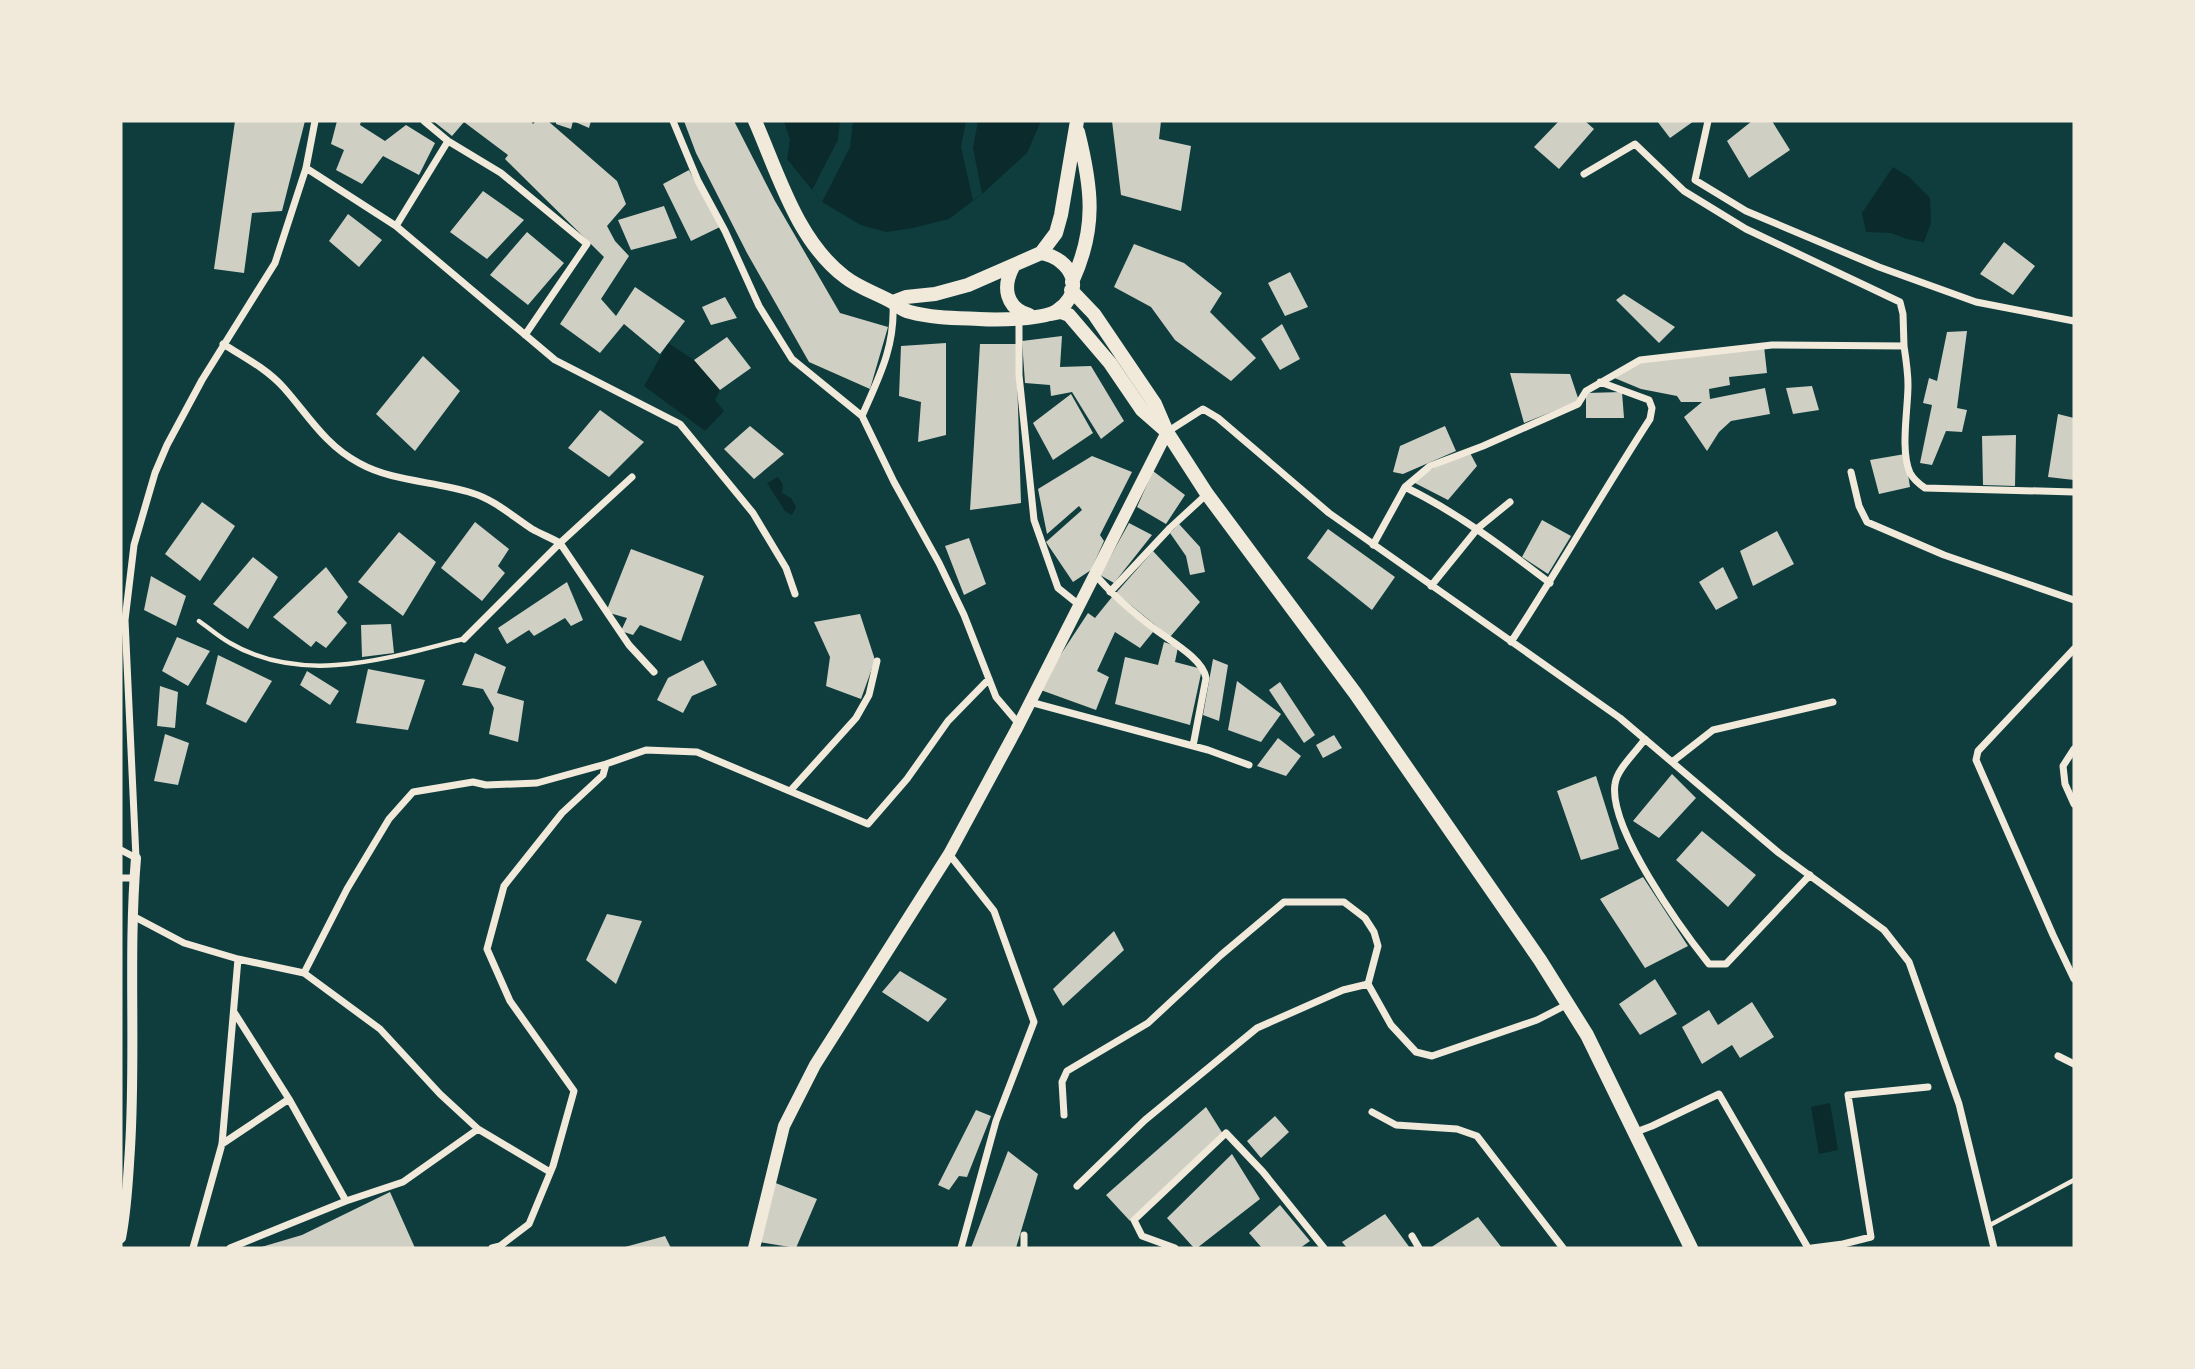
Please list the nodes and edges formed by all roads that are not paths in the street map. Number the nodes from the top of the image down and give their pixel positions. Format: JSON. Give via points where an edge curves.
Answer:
{"nodes":[{"id":1,"x":314,"y":121,"type":"edge"},
{"id":2,"x":424,"y":121,"type":"edge"},
{"id":3,"x":673,"y":121,"type":"edge"},
{"id":4,"x":755,"y":121,"type":"edge"},
{"id":5,"x":1708,"y":121,"type":"edge"},
{"id":6,"x":1077,"y":124,"type":"edge"},
{"id":7,"x":448,"y":141,"type":"junction"},
{"id":8,"x":306,"y":168,"type":"junction"},
{"id":9,"x":1584,"y":174,"type":"dead end"},
{"id":10,"x":396,"y":226,"type":"junction"},
{"id":11,"x":1041,"y":253,"type":"junction"},
{"id":12,"x":1013,"y":267,"type":"junction"},
{"id":13,"x":1072,"y":286,"type":"junction"},
{"id":14,"x":893,"y":302,"type":"junction"},
{"id":15,"x":1051,"y":314,"type":"junction"},
{"id":16,"x":1025,"y":316,"type":"junction"},
{"id":17,"x":2074,"y":321,"type":"edge"},
{"id":18,"x":525,"y":335,"type":"junction"},
{"id":19,"x":223,"y":344,"type":"junction"},
{"id":20,"x":1904,"y":346,"type":"junction"},
{"id":21,"x":1600,"y":382,"type":"junction"},
{"id":22,"x":862,"y":416,"type":"junction"},
{"id":23,"x":1167,"y":432,"type":"junction"},
{"id":24,"x":1851,"y":472,"type":"dead end"},
{"id":25,"x":632,"y":477,"type":"dead end"},
{"id":26,"x":1405,"y":487,"type":"junction"},
{"id":27,"x":2074,"y":492,"type":"edge"},
{"id":28,"x":1207,"y":494,"type":"junction"},
{"id":29,"x":1510,"y":502,"type":"dead end"},
{"id":30,"x":1478,"y":528,"type":"junction"},
{"id":31,"x":561,"y":543,"type":"junction"},
{"id":32,"x":1373,"y":545,"type":"junction"},
{"id":33,"x":1094,"y":573,"type":"junction"},
{"id":34,"x":1550,"y":583,"type":"junction"},
{"id":35,"x":1431,"y":586,"type":"junction"},
{"id":36,"x":1110,"y":592,"type":"junction"},
{"id":37,"x":795,"y":594,"type":"dead end"},
{"id":38,"x":2074,"y":600,"type":"edge"},
{"id":39,"x":1078,"y":604,"type":"junction"},
{"id":40,"x":199,"y":621,"type":"dead end"},
{"id":41,"x":464,"y":639,"type":"joint"},
{"id":42,"x":1511,"y":642,"type":"junction"},
{"id":43,"x":2074,"y":649,"type":"edge"},
{"id":44,"x":877,"y":662,"type":"dead end"},
{"id":45,"x":654,"y":672,"type":"dead end"},
{"id":46,"x":989,"y":679,"type":"junction"},
{"id":47,"x":1030,"y":702,"type":"junction"},
{"id":48,"x":1833,"y":702,"type":"dead end"},
{"id":49,"x":1019,"y":724,"type":"junction"},
{"id":50,"x":1645,"y":739,"type":"junction"},
{"id":51,"x":1193,"y":746,"type":"junction"},
{"id":52,"x":2074,"y":749,"type":"edge"},
{"id":53,"x":1672,"y":762,"type":"junction"},
{"id":54,"x":606,"y":764,"type":"junction"},
{"id":55,"x":1249,"y":765,"type":"dead end"},
{"id":56,"x":791,"y":790,"type":"junction"},
{"id":57,"x":2074,"y":803,"type":"edge"},
{"id":58,"x":121,"y":850,"type":"edge"},
{"id":59,"x":948,"y":854,"type":"junction"},
{"id":60,"x":136,"y":858,"type":"junction"},
{"id":61,"x":1810,"y":875,"type":"junction"},
{"id":62,"x":121,"y":878,"type":"edge"},
{"id":63,"x":134,"y":878,"type":"junction"},
{"id":64,"x":133,"y":916,"type":"junction"},
{"id":65,"x":239,"y":959,"type":"junction"},
{"id":66,"x":304,"y":973,"type":"junction"},
{"id":67,"x":2074,"y":979,"type":"edge"},
{"id":68,"x":127,"y":980,"type":"edge"},
{"id":69,"x":1368,"y":984,"type":"junction"},
{"id":70,"x":1568,"y":1004,"type":"junction"},
{"id":71,"x":234,"y":1012,"type":"junction"},
{"id":72,"x":2058,"y":1056,"type":"dead end"},
{"id":73,"x":2074,"y":1064,"type":"edge"},
{"id":74,"x":1928,"y":1087,"type":"dead end"},
{"id":75,"x":133,"y":1093,"type":"junction"},
{"id":76,"x":121,"y":1094,"type":"edge"},
{"id":77,"x":289,"y":1099,"type":"junction"},
{"id":78,"x":1372,"y":1112,"type":"dead end"},
{"id":79,"x":1064,"y":1115,"type":"dead end"},
{"id":80,"x":478,"y":1129,"type":"junction"},
{"id":81,"x":1636,"y":1132,"type":"junction"},
{"id":82,"x":222,"y":1144,"type":"junction"},
{"id":83,"x":550,"y":1172,"type":"junction"},
{"id":84,"x":2074,"y":1180,"type":"edge"},
{"id":85,"x":1077,"y":1186,"type":"dead end"},
{"id":86,"x":346,"y":1201,"type":"junction"},
{"id":87,"x":1990,"y":1225,"type":"junction"},
{"id":88,"x":121,"y":1233,"type":"edge"},
{"id":89,"x":1024,"y":1235,"type":"dead end"},
{"id":90,"x":1412,"y":1236,"type":"dead end"},
{"id":91,"x":754,"y":1246,"type":"edge"},
{"id":92,"x":193,"y":1248,"type":"edge"},
{"id":93,"x":230,"y":1248,"type":"edge"},
{"id":94,"x":492,"y":1248,"type":"edge"},
{"id":95,"x":961,"y":1248,"type":"edge"},
{"id":96,"x":1024,"y":1248,"type":"edge"},
{"id":97,"x":1175,"y":1248,"type":"edge"},
{"id":98,"x":1324,"y":1248,"type":"edge"},
{"id":99,"x":1419,"y":1248,"type":"edge"},
{"id":100,"x":1563,"y":1248,"type":"edge"},
{"id":101,"x":1691,"y":1248,"type":"edge"},
{"id":102,"x":1810,"y":1248,"type":"edge"},
{"id":103,"x":1994,"y":1248,"type":"edge"}],
"edges":[{"from":1,"to":8,"type":"street"},
{"from":2,"to":7,"type":"street"},
{"from":3,"to":22,"type":"street","via":[[759,306],[792,359]]},
{"from":4,"to":14,"type":"main road","via":[[797,218],[822,255],[845,277]]},
{"from":5,"to":17,"type":"street","via":[[1695,180],[1746,211],[1878,267],[1976,302]]},
{"from":6,"to":11,"type":"main road","via":[[1056,233]]},
{"from":6,"to":13,"type":"main road","via":[[1090,200],[1084,256]]},
{"from":7,"to":10,"type":"street"},
{"from":7,"to":18,"type":"street","via":[[501,173],[587,244]]},
{"from":8,"to":10,"type":"street"},
{"from":8,"to":19,"type":"street","via":[[275,263]]},
{"from":9,"to":20,"type":"street","via":[[1635,144],[1684,191],[1746,229],[1900,302]]},
{"from":10,"to":18,"type":"street"},
{"from":11,"to":12,"type":"main road"},
{"from":11,"to":13,"type":"main road","via":[[1069,268]]},
{"from":12,"to":14,"type":"main road","via":[[948,291]]},
{"from":12,"to":16,"type":"main road","via":[[1007,277],[1007,295]]},
{"from":13,"to":15,"type":"main road","via":[[1064,304]]},
{"from":13,"to":23,"type":"main road","via":[[1155,404]]},
{"from":14,"to":16,"type":"main road","via":[[900,309],[927,315],[985,320]]},
{"from":14,"to":22,"type":"street","via":[[890,351]]},
{"from":15,"to":16,"type":"main road"},
{"from":15,"to":23,"type":"main road","via":[[1069,315],[1142,410]]},
{"from":16,"to":39,"type":"street","via":[[1019,375],[1034,520],[1058,588]]},
{"from":18,"to":37,"type":"street","via":[[555,360],[680,424],[753,513],[786,568]]},
{"from":19,"to":31,"type":"street","via":[[266,370],[320,433],[360,464],[475,494]]},
{"from":19,"to":60,"type":"street","via":[[167,445],[134,545],[125,620]]},
{"from":20,"to":21,"type":"street","via":[[1721,349],[1640,360]]},
{"from":20,"to":27,"type":"street","via":[[1908,465],[1920,485]]},
{"from":21,"to":26,"type":"street","via":[[1586,391],[1578,404],[1430,466]]},
{"from":21,"to":34,"type":"street","via":[[1649,400],[1650,419]]},
{"from":22,"to":46,"type":"street","via":[[939,563]]},
{"from":23,"to":28,"type":"main road"},
{"from":23,"to":32,"type":"street","via":[[1203,408]]},
{"from":23,"to":33,"type":"main road"},
{"from":24,"to":38,"type":"street","via":[[1867,522],[1944,555]]},
{"from":25,"to":31,"type":"street"},
{"from":26,"to":30,"type":"street"},
{"from":26,"to":32,"type":"street"},
{"from":28,"to":36,"type":"street"},
{"from":28,"to":70,"type":"main road","via":[[1384,734]]},
{"from":29,"to":30,"type":"street"},
{"from":30,"to":34,"type":"street"},
{"from":30,"to":35,"type":"street"},
{"from":31,"to":41,"type":"street"},
{"from":31,"to":45,"type":"street","via":[[629,646]]},
{"from":32,"to":35,"type":"street"},
{"from":33,"to":36,"type":"street"},
{"from":33,"to":39,"type":"main road"},
{"from":34,"to":42,"type":"street"},
{"from":35,"to":42,"type":"street"},
{"from":36,"to":51,"type":"street","via":[[1205,670]]},
{"from":39,"to":47,"type":"main road"},
{"from":40,"to":41,"type":"lane","via":[[257,656],[307,666],[359,663]]},
{"from":42,"to":50,"type":"street"},
{"from":43,"to":67,"type":"street","via":[[1978,751],[1976,760]]},
{"from":44,"to":56,"type":"street","via":[[869,695],[856,718]]},
{"from":46,"to":49,"type":"street","via":[[996,697]]},
{"from":46,"to":56,"type":"street","via":[[948,721],[868,824]]},
{"from":47,"to":49,"type":"main road"},
{"from":47,"to":51,"type":"street"},
{"from":48,"to":53,"type":"street","via":[[1713,730]]},
{"from":49,"to":59,"type":"main road"},
{"from":50,"to":53,"type":"street"},
{"from":50,"to":61,"type":"street","via":[[1615,784],[1621,819],[1648,878],[1709,964],[1726,964]]},
{"from":51,"to":55,"type":"street"},
{"from":52,"to":57,"type":"street","via":[[2063,766]]},
{"from":53,"to":61,"type":"street"},
{"from":54,"to":56,"type":"street","via":[[646,750],[697,752]]},
{"from":54,"to":66,"type":"street","via":[[537,783],[473,782],[413,792],[388,819]]},
{"from":54,"to":83,"type":"street","via":[[603,775],[562,813],[504,886],[487,949],[510,1001],[574,1091]]},
{"from":58,"to":60,"type":"street"},
{"from":59,"to":91,"type":"main road","via":[[815,1065],[784,1126]]},
{"from":59,"to":95,"type":"street","via":[[994,911],[1034,1022],[996,1121]]},
{"from":60,"to":63,"type":"street"},
{"from":61,"to":87,"type":"street","via":[[1884,930],[1909,962],[1959,1104]]},
{"from":62,"to":63,"type":"street"},
{"from":63,"to":64,"type":"street"},
{"from":64,"to":65,"type":"street","via":[[184,943]]},
{"from":64,"to":68,"type":"street"},
{"from":65,"to":66,"type":"street"},
{"from":65,"to":71,"type":"street"},
{"from":66,"to":80,"type":"street","via":[[380,1028]]},
{"from":68,"to":75,"type":"street"},
{"from":69,"to":70,"type":"street","via":[[1391,1025],[1416,1052],[1432,1056],[1537,1020]]},
{"from":69,"to":79,"type":"street","via":[[1378,946],[1366,918],[1344,902],[1283,902],[1148,1023],[1067,1071],[1062,1082]]},
{"from":69,"to":85,"type":"street","via":[[1343,990],[1257,1028],[1145,1120]]},
{"from":70,"to":81,"type":"main road"},
{"from":71,"to":77,"type":"street"},
{"from":71,"to":82,"type":"street"},
{"from":72,"to":73,"type":"street"},
{"from":74,"to":102,"type":"street","via":[[1848,1095],[1871,1237]]},
{"from":75,"to":76,"type":"street"},
{"from":75,"to":88,"type":"street"},
{"from":77,"to":82,"type":"street"},
{"from":77,"to":86,"type":"street"},
{"from":78,"to":100,"type":"street","via":[[1396,1125],[1457,1129],[1476,1136]]},
{"from":80,"to":83,"type":"street"},
{"from":80,"to":86,"type":"street","via":[[402,1182]]},
{"from":81,"to":101,"type":"main road"},
{"from":81,"to":102,"type":"street","via":[[1719,1094]]},
{"from":82,"to":92,"type":"street"},
{"from":83,"to":94,"type":"street","via":[[529,1224]]},
{"from":84,"to":87,"type":"lane"},
{"from":86,"to":93,"type":"street"},
{"from":87,"to":103,"type":"street"},
{"from":89,"to":96,"type":"street"},
{"from":90,"to":99,"type":"street"},
{"from":97,"to":98,"type":"street","via":[[1142,1236],[1134,1220],[1226,1133]]}]}
